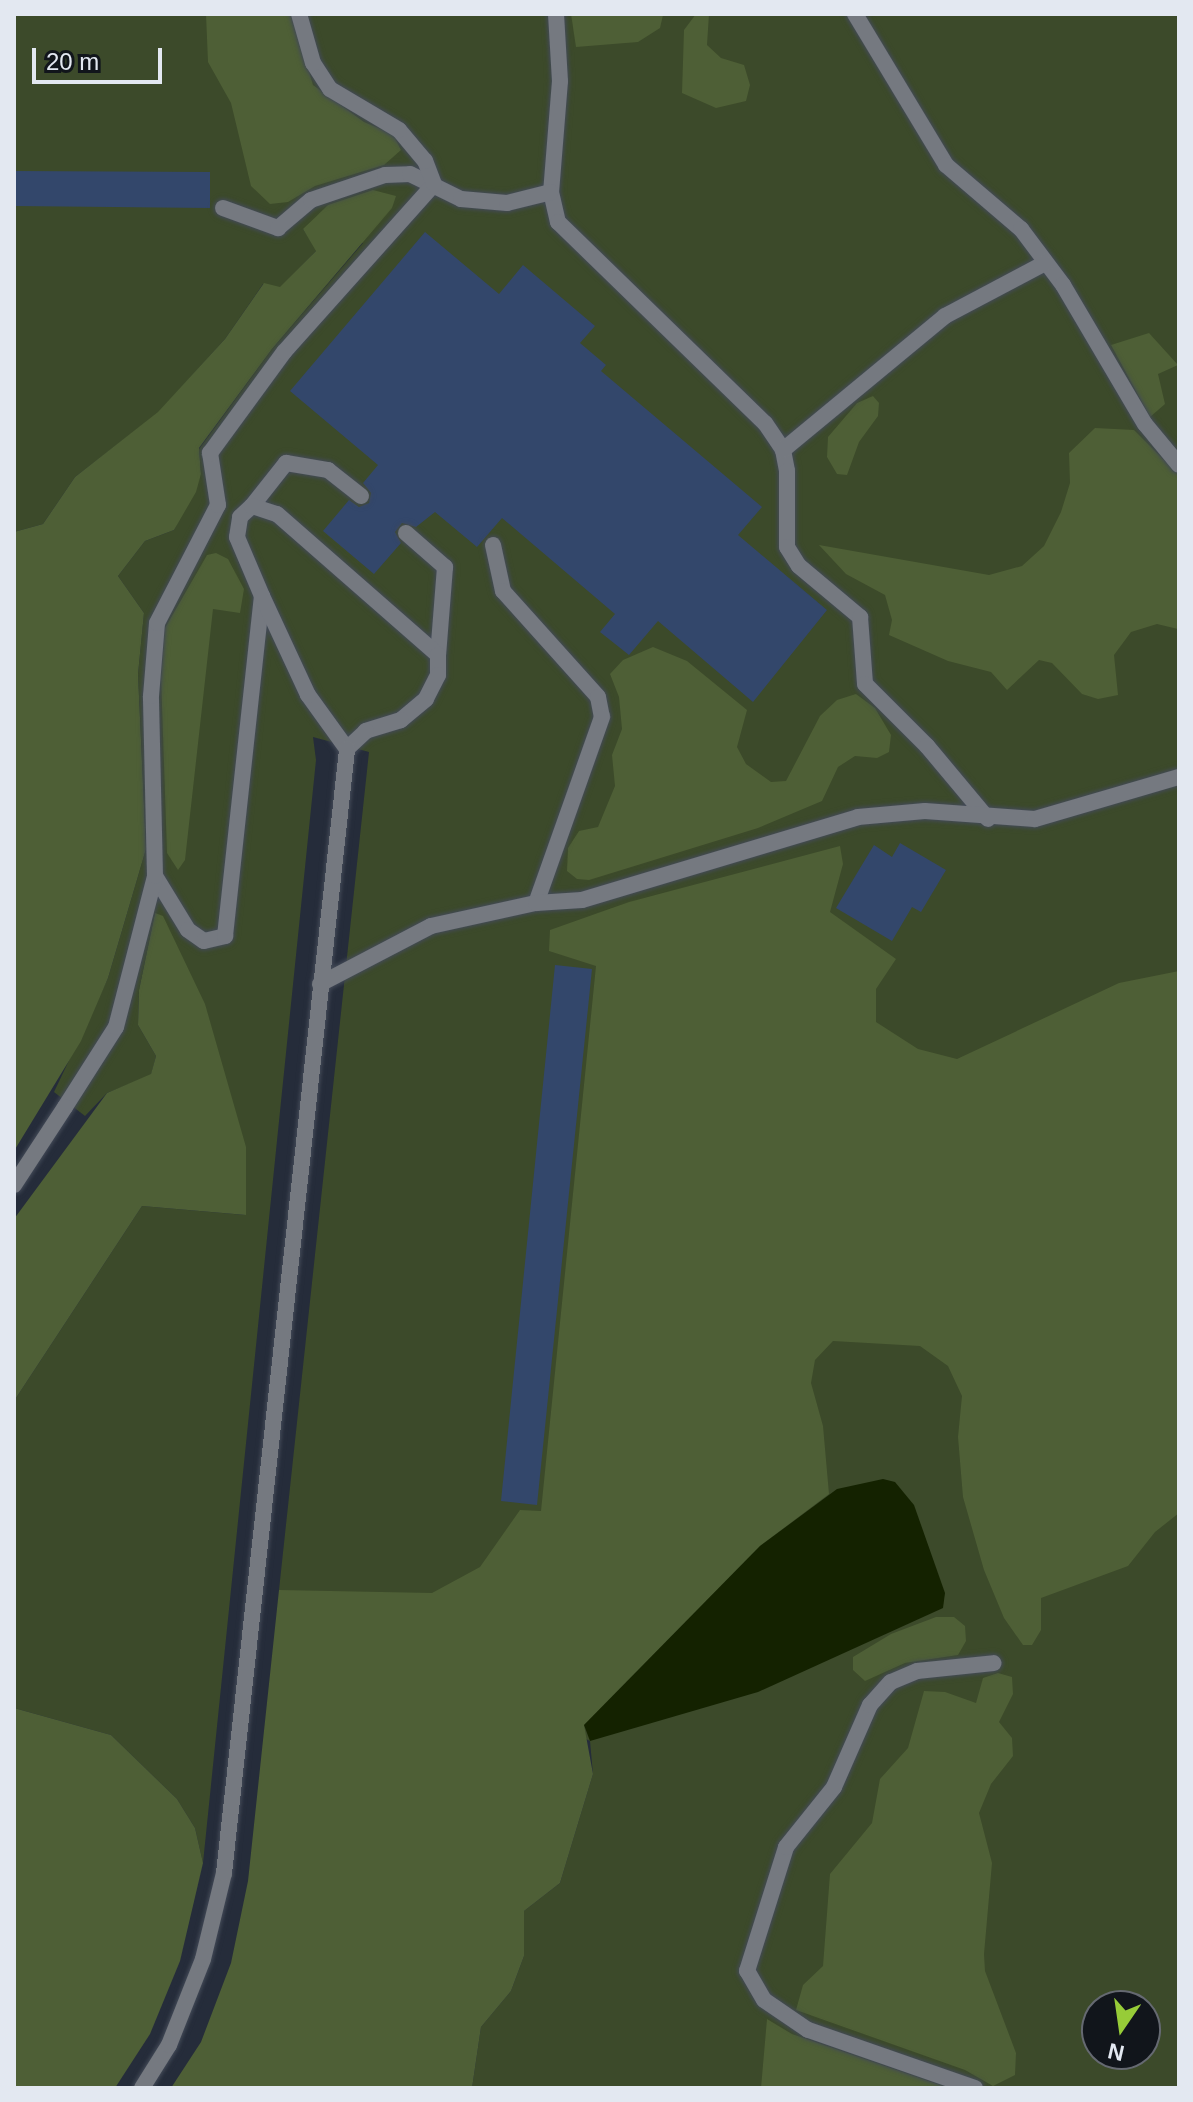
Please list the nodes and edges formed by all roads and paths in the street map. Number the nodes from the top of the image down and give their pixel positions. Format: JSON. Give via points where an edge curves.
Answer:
{"nodes":[{"id":1,"x":299,"y":14,"type":"edge"},
{"id":2,"x":556,"y":14,"type":"edge"},
{"id":3,"x":855,"y":14,"type":"edge"},
{"id":4,"x":434,"y":184,"type":"junction"},
{"id":5,"x":551,"y":192,"type":"junction"},
{"id":6,"x":223,"y":208,"type":"dead end"},
{"id":7,"x":1045,"y":263,"type":"junction"},
{"id":8,"x":783,"y":450,"type":"junction"},
{"id":9,"x":1179,"y":465,"type":"edge"},
{"id":10,"x":361,"y":496,"type":"dead end"},
{"id":11,"x":218,"y":505,"type":"junction"},
{"id":12,"x":246,"y":511,"type":"junction"},
{"id":13,"x":406,"y":533,"type":"dead end"},
{"id":14,"x":493,"y":545,"type":"dead end"},
{"id":15,"x":262,"y":596,"type":"junction"},
{"id":16,"x":438,"y":655,"type":"junction"},
{"id":17,"x":347,"y":749,"type":"junction"},
{"id":18,"x":1179,"y":777,"type":"edge"},
{"id":19,"x":988,"y":819,"type":"junction"},
{"id":20,"x":155,"y":876,"type":"junction"},
{"id":21,"x":536,"y":903,"type":"junction"},
{"id":22,"x":320,"y":984,"type":"junction"},
{"id":23,"x":14,"y":1185,"type":"edge"},
{"id":24,"x":994,"y":1663,"type":"dead end"},
{"id":25,"x":142,"y":2088,"type":"edge"},
{"id":26,"x":975,"y":2088,"type":"edge"}],
"edges":[{"from":1,"to":4,"type":"street","via":[[313,63],[330,89],[399,130],[425,161]]},
{"from":2,"to":5,"type":"street","via":[[560,81]]},
{"from":3,"to":7,"type":"street","via":[[946,165],[1021,229]]},
{"from":4,"to":5,"type":"street","via":[[461,199],[507,203]]},
{"from":4,"to":6,"type":"street","via":[[410,174],[385,175],[311,200],[278,228]]},
{"from":4,"to":11,"type":"street","via":[[284,352],[210,453]]},
{"from":5,"to":8,"type":"street","via":[[558,222],[575,243],[674,331],[765,423]]},
{"from":7,"to":8,"type":"street","via":[[945,316]]},
{"from":7,"to":9,"type":"street","via":[[1105,352],[1145,424]]},
{"from":8,"to":19,"type":"street","via":[[787,547],[799,566],[860,617],[865,684],[927,746]]},
{"from":10,"to":12,"type":"street","via":[[328,470],[286,463]]},
{"from":11,"to":12,"type":"street"},
{"from":11,"to":20,"type":"street","via":[[157,623],[151,696]]},
{"from":12,"to":15,"type":"street","via":[[237,537]]},
{"from":12,"to":16,"type":"street","via":[[277,514]]},
{"from":13,"to":16,"type":"street","via":[[445,567]]},
{"from":14,"to":21,"type":"street","via":[[503,591],[598,697],[602,717]]},
{"from":15,"to":17,"type":"street","via":[[308,695]]},
{"from":15,"to":20,"type":"street","via":[[225,936],[204,941],[188,930]]},
{"from":16,"to":17,"type":"street","via":[[438,675],[426,699],[401,720],[366,731]]},
{"from":17,"to":22,"type":"street"},
{"from":18,"to":19,"type":"street","via":[[1061,814]]},
{"from":19,"to":21,"type":"street","via":[[925,811],[858,817],[582,900]]},
{"from":20,"to":23,"type":"street","via":[[116,1027]]},
{"from":21,"to":22,"type":"street","via":[[431,926]]},
{"from":22,"to":25,"type":"street","via":[[224,1873],[203,1959],[169,2045]]},
{"from":24,"to":26,"type":"street","via":[[917,1671],[891,1682],[870,1705],[834,1787],[786,1847],[747,1971],[764,2000],[808,2030]]}]}
